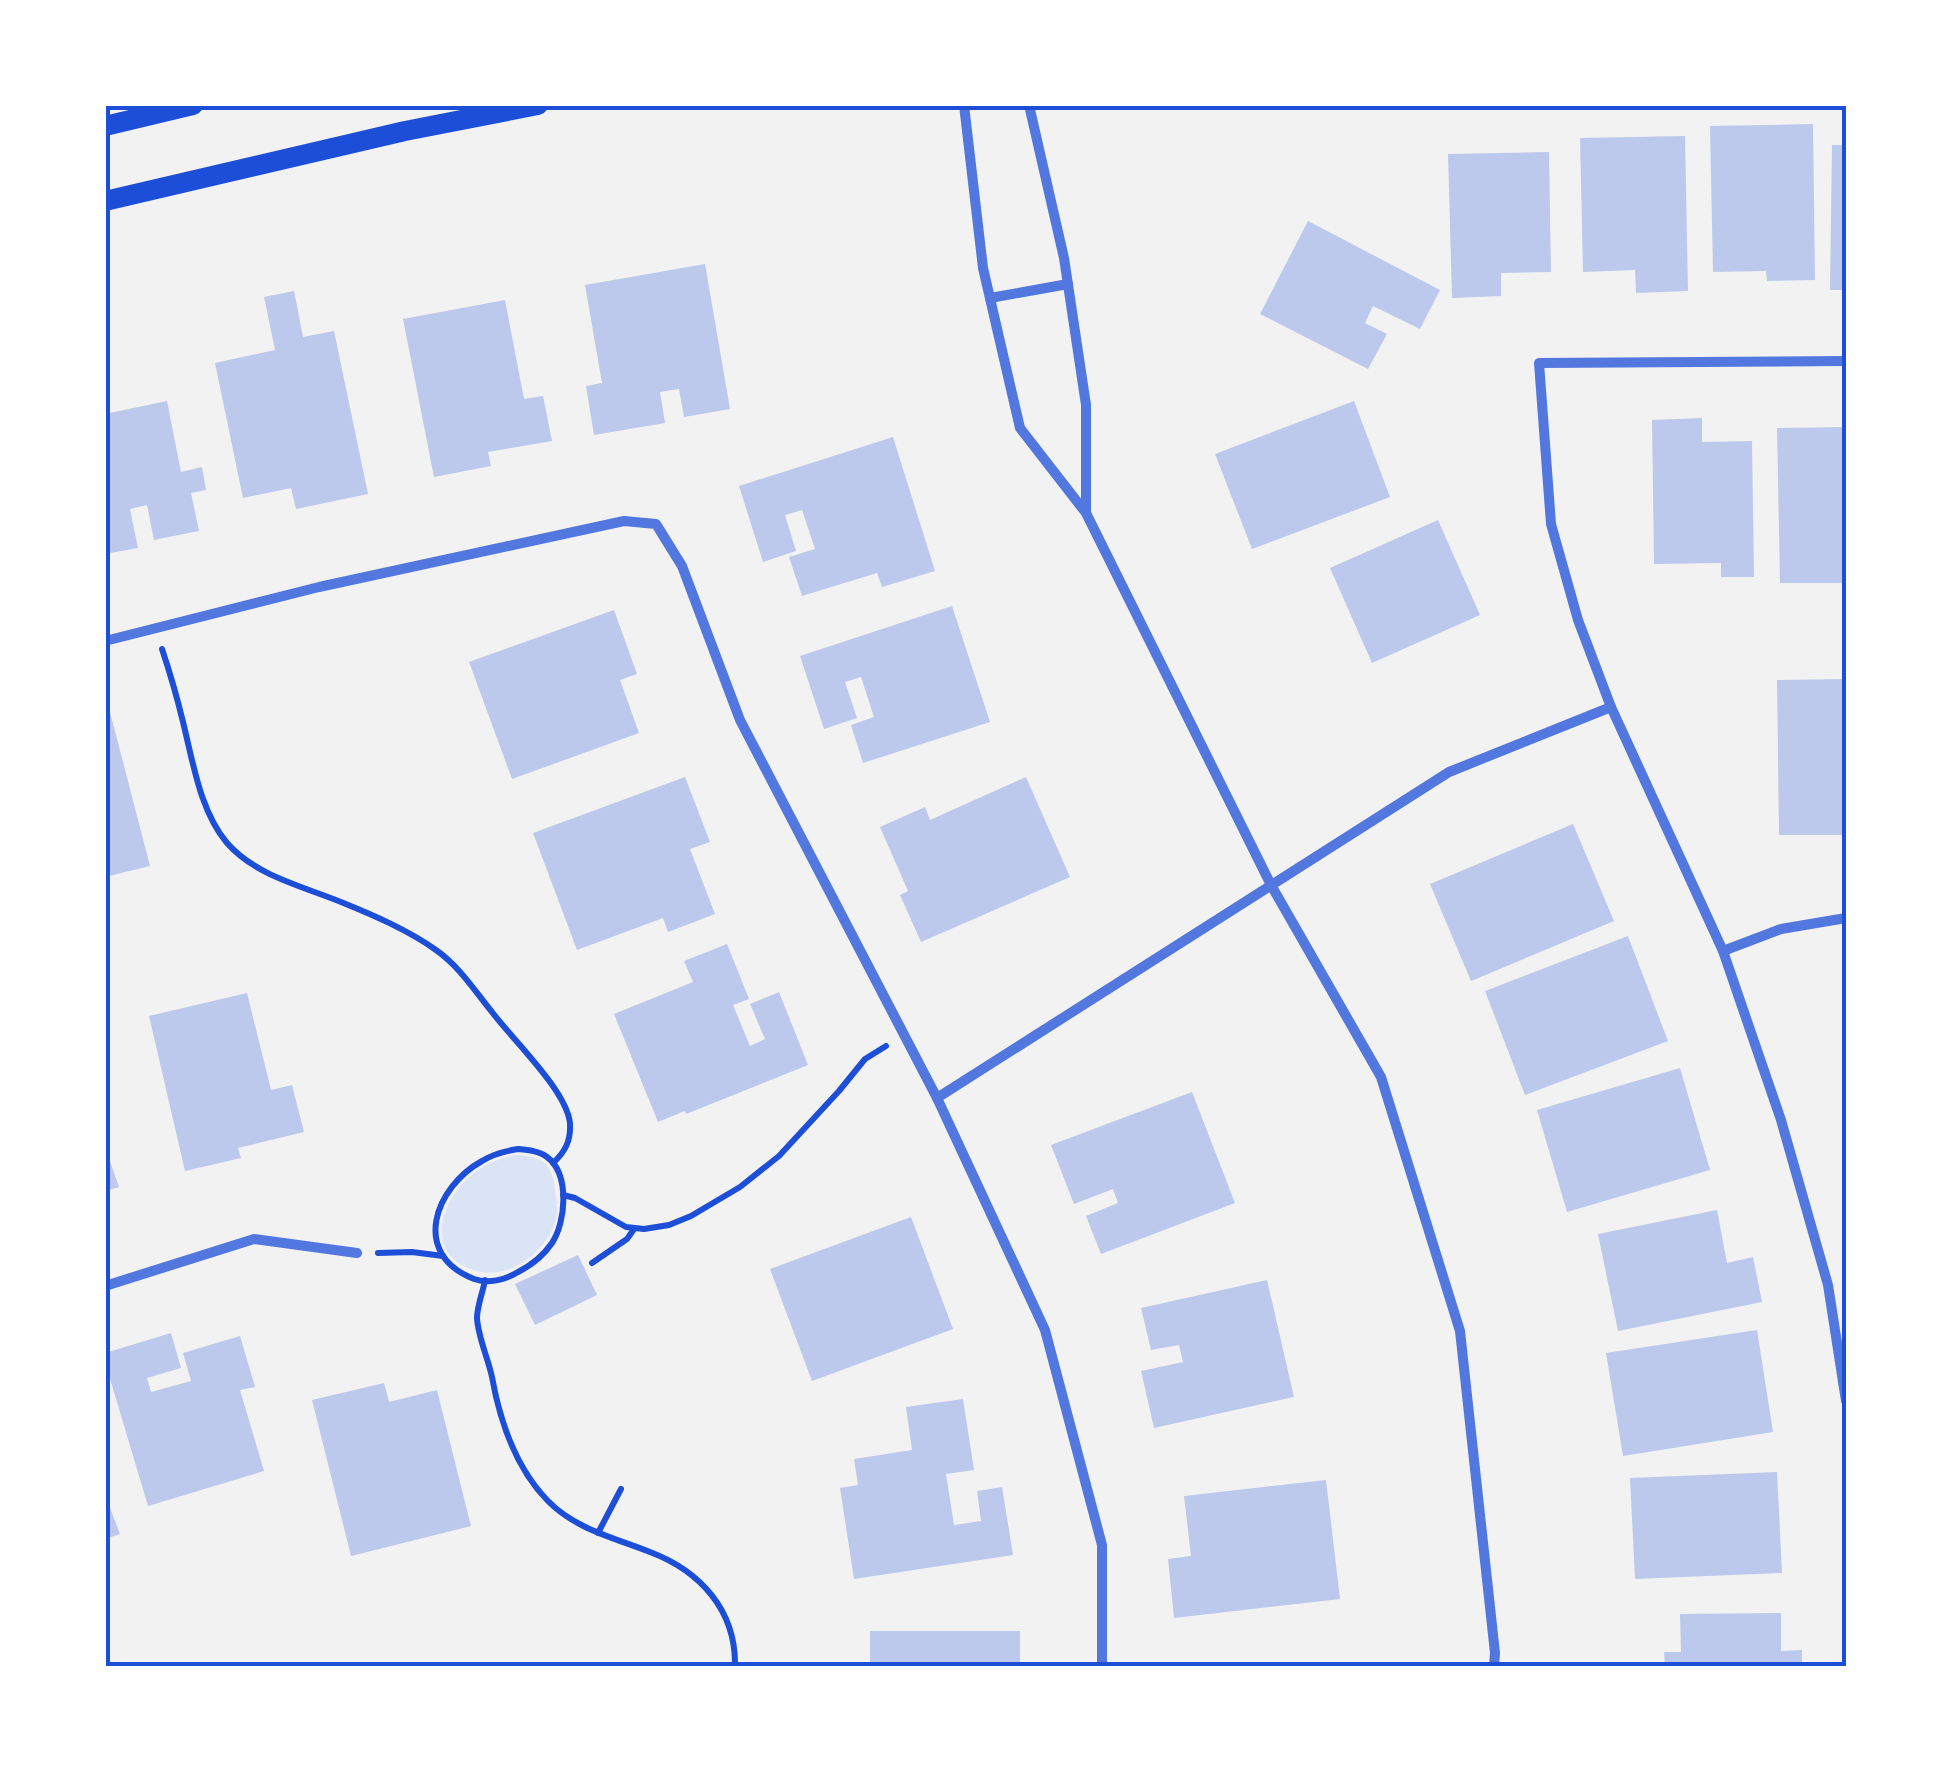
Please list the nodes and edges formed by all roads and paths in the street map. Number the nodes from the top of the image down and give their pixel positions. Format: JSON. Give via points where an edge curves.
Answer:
{"nodes":[{"id":1,"x":193,"y":105,"type":"edge"},
{"id":2,"x":538,"y":105,"type":"edge"},
{"id":3,"x":964,"y":105,"type":"edge"},
{"id":4,"x":1030,"y":105,"type":"edge"},
{"id":5,"x":105,"y":126,"type":"edge"},
{"id":6,"x":105,"y":201,"type":"edge"},
{"id":7,"x":1068,"y":284,"type":"junction"},
{"id":8,"x":990,"y":298,"type":"junction"},
{"id":9,"x":1846,"y":362,"type":"edge"},
{"id":10,"x":1086,"y":513,"type":"junction"},
{"id":11,"x":156,"y":628,"type":"junction"},
{"id":12,"x":105,"y":642,"type":"edge"},
{"id":13,"x":1611,"y":707,"type":"junction"},
{"id":14,"x":1271,"y":886,"type":"junction"},
{"id":15,"x":1846,"y":918,"type":"edge"},
{"id":16,"x":1723,"y":951,"type":"junction"},
{"id":17,"x":904,"y":1035,"type":"junction"},
{"id":18,"x":937,"y":1098,"type":"junction"},
{"id":19,"x":553,"y":1163,"type":"junction"},
{"id":20,"x":563,"y":1195,"type":"junction"},
{"id":21,"x":634,"y":1228,"type":"junction"},
{"id":22,"x":357,"y":1253,"type":"joint"},
{"id":23,"x":443,"y":1256,"type":"junction"},
{"id":24,"x":592,"y":1263,"type":"dead end"},
{"id":25,"x":485,"y":1280,"type":"junction"},
{"id":26,"x":105,"y":1286,"type":"edge"},
{"id":27,"x":1846,"y":1401,"type":"edge"},
{"id":28,"x":621,"y":1489,"type":"dead end"},
{"id":29,"x":598,"y":1532,"type":"junction"},
{"id":30,"x":735,"y":1666,"type":"edge"},
{"id":31,"x":1102,"y":1666,"type":"edge"},
{"id":32,"x":1494,"y":1666,"type":"edge"}],
"edges":[{"from":1,"to":5,"type":"main road"},
{"from":2,"to":6,"type":"main road"},
{"from":3,"to":8,"type":"street"},
{"from":4,"to":7,"type":"street"},
{"from":7,"to":8,"type":"street"},
{"from":7,"to":10,"type":"street","via":[[1086,405]]},
{"from":8,"to":10,"type":"street","via":[[1020,428]]},
{"from":9,"to":13,"type":"street","via":[[1539,363],[1551,524]]},
{"from":10,"to":14,"type":"street"},
{"from":11,"to":12,"type":"street"},
{"from":11,"to":17,"type":"street","via":[[624,520],[656,524],[682,566],[740,720]]},
{"from":11,"to":19,"type":"path","via":[[208,811],[226,841],[263,871],[437,950],[467,978],[565,1106],[569,1139]]},
{"from":13,"to":14,"type":"street","via":[[1448,772]]},
{"from":13,"to":16,"type":"street"},
{"from":14,"to":18,"type":"street"},
{"from":14,"to":32,"type":"street","via":[[1381,1077],[1460,1331]]},
{"from":15,"to":16,"type":"street","via":[[1781,928]]},
{"from":16,"to":27,"type":"street","via":[[1828,1285]]},
{"from":17,"to":18,"type":"street"},
{"from":17,"to":21,"type":"path","via":[[865,1059],[799,1136],[740,1187],[668,1225]]},
{"from":18,"to":31,"type":"street","via":[[1044,1330],[1102,1545]]},
{"from":19,"to":20,"type":"path"},
{"from":19,"to":23,"type":"path","via":[[518,1149],[461,1176],[433,1230]]},
{"from":20,"to":21,"type":"path"},
{"from":20,"to":25,"type":"path","via":[[561,1224],[541,1258],[509,1277]]},
{"from":21,"to":24,"type":"path"},
{"from":22,"to":23,"type":"path"},
{"from":22,"to":26,"type":"street","via":[[254,1239]]},
{"from":23,"to":25,"type":"path"},
{"from":25,"to":29,"type":"path","via":[[477,1317],[506,1432],[526,1476],[550,1503]]},
{"from":28,"to":29,"type":"path"},
{"from":29,"to":30,"type":"path","via":[[672,1562],[716,1598],[730,1626]]}]}
